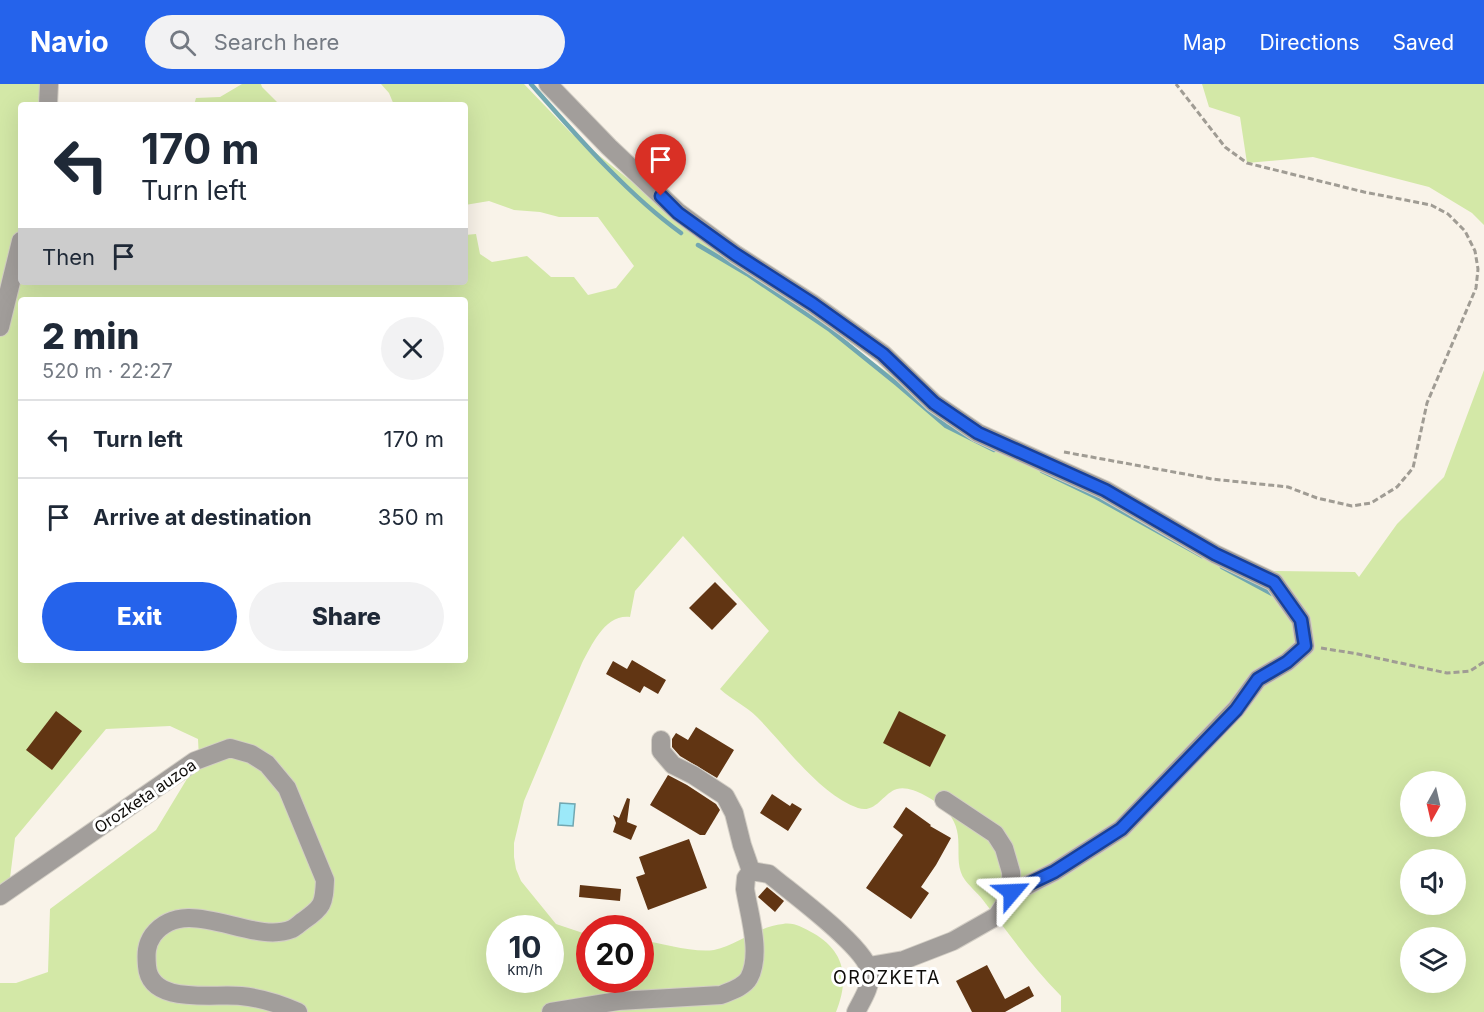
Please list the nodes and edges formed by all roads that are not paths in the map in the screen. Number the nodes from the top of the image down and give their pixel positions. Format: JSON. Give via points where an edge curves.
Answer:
{"nodes":[{"id":1,"x":49,"y":84,"type":"edge"},
{"id":2,"x":548,"y":84,"type":"edge"},
{"id":3,"x":48,"y":102,"type":"edge"},
{"id":4,"x":18,"y":253,"type":"edge"},
{"id":5,"x":0,"y":327,"type":"edge"},
{"id":6,"x":661,"y":740,"type":"dead end"},
{"id":7,"x":944,"y":800,"type":"dead end"},
{"id":8,"x":751,"y":872,"type":"junction"},
{"id":9,"x":1012,"y":892,"type":"junction"},
{"id":10,"x":0,"y":896,"type":"edge"},
{"id":11,"x":869,"y":966,"type":"junction"},
{"id":12,"x":298,"y":1012,"type":"edge"},
{"id":13,"x":551,"y":1012,"type":"edge"},
{"id":14,"x":856,"y":1012,"type":"edge"}],
"edges":[{"from":1,"to":3,"type":"street"},
{"from":2,"to":9,"type":"street","via":[[678,213],[883,354],[934,403],[978,433],[1105,490],[1215,554],[1274,582],[1301,620],[1305,646],[1258,679],[1228,718],[1121,829],[1054,872]]},
{"from":4,"to":5,"type":"street"},
{"from":6,"to":8,"type":"street","via":[[662,751],[673,765],[725,796],[734,813]]},
{"from":7,"to":9,"type":"street","via":[[995,834],[1004,848]]},
{"from":8,"to":11,"type":"street","via":[[768,874],[851,942]]},
{"from":8,"to":13,"type":"street","via":[[745,889],[755,953],[748,979],[736,989],[721,995],[618,1001]]},
{"from":9,"to":11,"type":"street","via":[[997,916],[953,941],[904,960]]},
{"from":10,"to":12,"type":"street","name":"Orozketa auzoa","via":[[195,761],[230,748],[251,754],[267,764],[286,788],[325,880],[320,910],[292,929],[276,932],[193,918],[167,922],[146,948],[148,974],[156,985],[172,993],[265,999]]},
{"from":11,"to":14,"type":"street","via":[[868,986]]}]}
